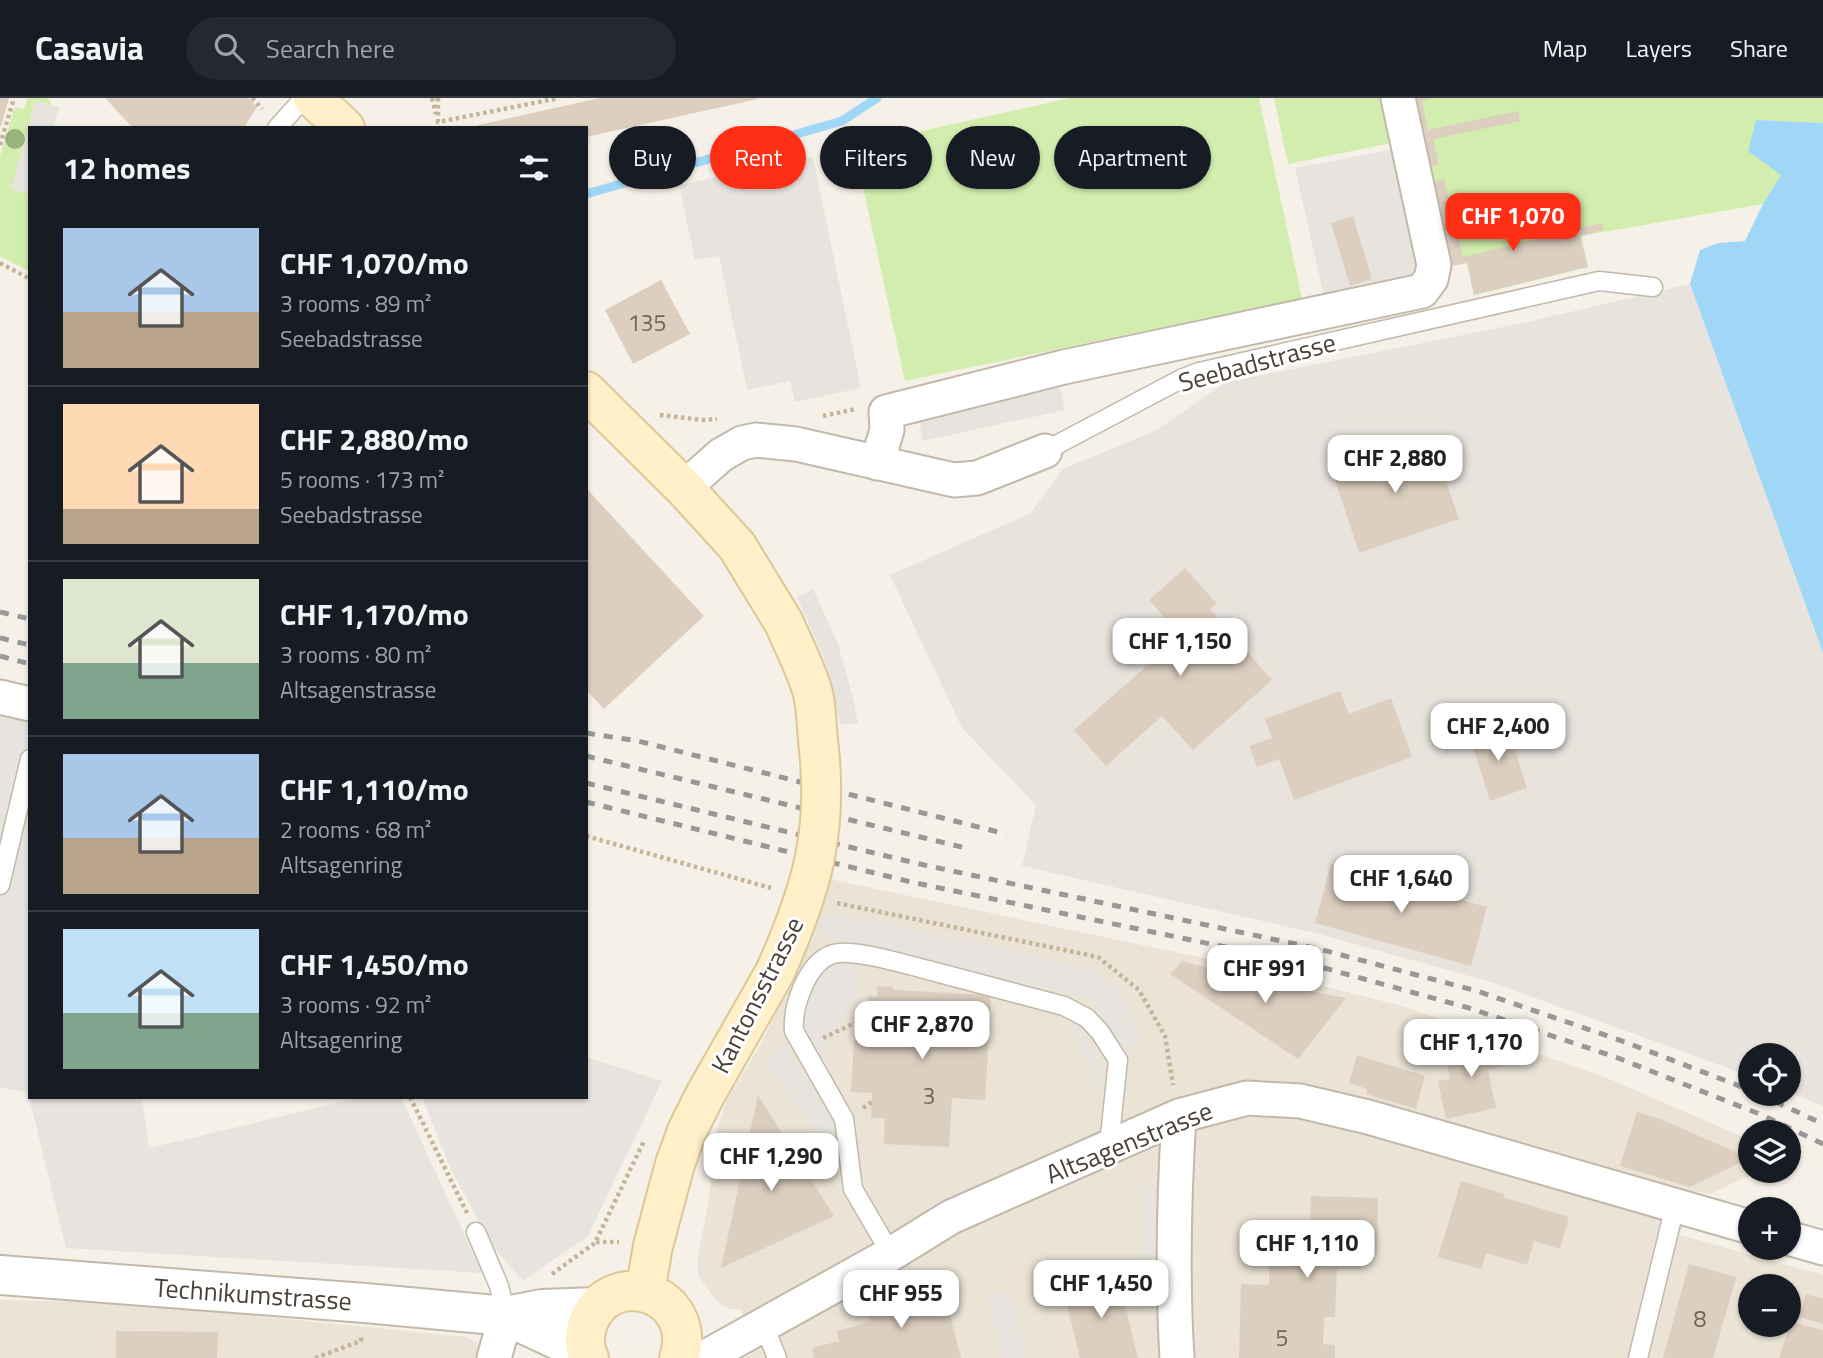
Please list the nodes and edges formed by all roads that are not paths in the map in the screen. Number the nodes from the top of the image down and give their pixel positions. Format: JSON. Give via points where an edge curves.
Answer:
{"nodes":[{"id":1,"x":304,"y":98,"type":"edge"},
{"id":2,"x":313,"y":98,"type":"edge"},
{"id":3,"x":1398,"y":98,"type":"edge"},
{"id":4,"x":279,"y":126,"type":"edge"},
{"id":5,"x":343,"y":126,"type":"edge"},
{"id":6,"x":1653,"y":286,"type":"dead end"},
{"id":7,"x":588,"y":393,"type":"edge"},
{"id":8,"x":1045,"y":451,"type":"joint"},
{"id":9,"x":877,"y":463,"type":"junction"},
{"id":10,"x":684,"y":488,"type":"junction"},
{"id":11,"x":0,"y":697,"type":"edge"},
{"id":12,"x":28,"y":704,"type":"edge"},
{"id":13,"x":28,"y":767,"type":"edge"},
{"id":14,"x":0,"y":885,"type":"edge"},
{"id":15,"x":1179,"y":1115,"type":"junction"},
{"id":16,"x":1109,"y":1146,"type":"junction"},
{"id":17,"x":1675,"y":1206,"type":"junction"},
{"id":18,"x":1738,"y":1224,"type":"edge"},
{"id":19,"x":476,"y":1232,"type":"road end"},
{"id":20,"x":1801,"y":1242,"type":"edge"},
{"id":21,"x":1823,"y":1248,"type":"edge"},
{"id":22,"x":891,"y":1254,"type":"junction"},
{"id":23,"x":0,"y":1275,"type":"edge"},
{"id":24,"x":645,"y":1292,"type":"junction"},
{"id":25,"x":597,"y":1307,"type":"junction"},
{"id":26,"x":506,"y":1316,"type":"junction"},
{"id":27,"x":752,"y":1331,"type":"junction"},
{"id":28,"x":680,"y":1341,"type":"edge"},
{"id":29,"x":587,"y":1356,"type":"edge"},
{"id":30,"x":494,"y":1358,"type":"edge"},
{"id":31,"x":704,"y":1358,"type":"edge"},
{"id":32,"x":777,"y":1358,"type":"edge"},
{"id":33,"x":1177,"y":1358,"type":"edge"},
{"id":34,"x":1638,"y":1358,"type":"edge"}],
"edges":[{"from":1,"to":4,"type":"lane"},
{"from":2,"to":5,"type":"main road"},
{"from":3,"to":9,"type":"street","name":"Seebadstrasse","via":[[1434,265],[1422,290],[1064,367],[886,412],[887,430]]},
{"from":6,"to":8,"type":"lane","name":"Seebadstrasse","via":[[1599,281],[1199,372]]},
{"from":7,"to":10,"type":"main road","name":"Kantonsstrasse"},
{"from":8,"to":9,"type":"street","name":"Seebadstrasse","via":[[967,479]]},
{"from":9,"to":10,"type":"street","name":"Seebadstrasse","via":[[796,444],[756,440],[721,454]]},
{"from":10,"to":24,"type":"main road","name":"Kantonsstrasse","bridge":true,"via":[[737,546],[784,623],[812,689],[823,796],[818,851],[803,906],[775,972],[687,1131],[653,1246]]},
{"from":11,"to":12,"type":"street"},
{"from":13,"to":14,"type":"lane"},
{"from":15,"to":16,"type":"street","name":"Altsagenstrasse"},
{"from":15,"to":17,"type":"street","name":"Altsagenstrasse","via":[[1247,1098],[1300,1101]]},
{"from":15,"to":33,"type":"street","via":[[1174,1217]]},
{"from":16,"to":22,"type":"street","name":"Altsagenstrasse","via":[[951,1217]]},
{"from":16,"to":22,"type":"lane","via":[[1118,1060],[1087,1018],[1064,1006],[874,956],[834,954],[817,964],[800,992],[794,1031],[844,1119],[853,1189]]},
{"from":17,"to":18,"type":"street","name":"Altsagenstrasse"},
{"from":17,"to":34,"type":"lane"},
{"from":19,"to":26,"type":"lane"},
{"from":20,"to":21,"type":"street"},
{"from":22,"to":27,"type":"street","name":"Altsagenstrasse"},
{"from":23,"to":26,"type":"street","name":"Technikumstrasse"},
{"from":24,"to":25,"type":"main road","via":[[619,1293]]},
{"from":24,"to":28,"type":"main road","via":[[667,1304]]},
{"from":25,"to":26,"type":"street","name":"Technikumstrasse"},
{"from":25,"to":29,"type":"main road","via":[[586,1330]]},
{"from":26,"to":29,"type":"street","name":"Technikumstrasse"},
{"from":26,"to":30,"type":"street"},
{"from":27,"to":28,"type":"street"},
{"from":27,"to":31,"type":"street","name":"Altsagenstrasse"},
{"from":27,"to":32,"type":"lane"}]}
